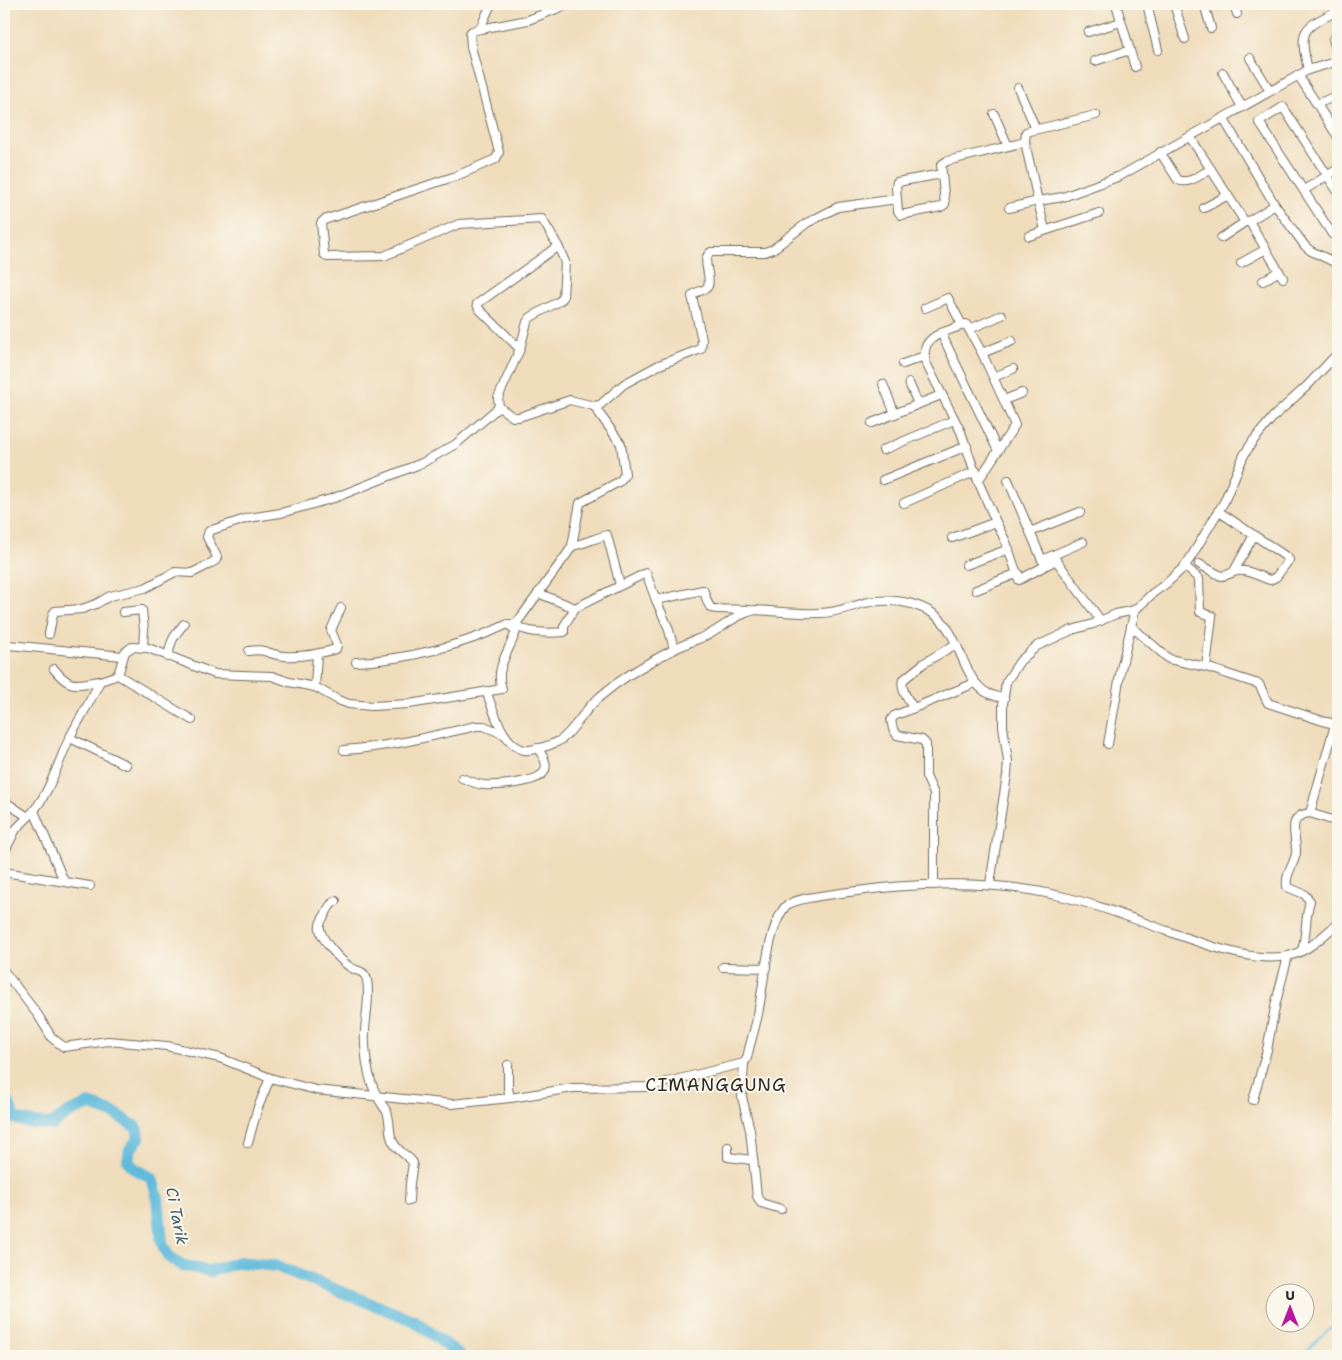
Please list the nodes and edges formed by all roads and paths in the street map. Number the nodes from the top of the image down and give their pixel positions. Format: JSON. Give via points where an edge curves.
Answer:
{"nodes":[{"id":1,"x":491,"y":4,"type":"edge"},
{"id":2,"x":569,"y":4,"type":"edge"},
{"id":3,"x":1116,"y":4,"type":"edge"},
{"id":4,"x":1147,"y":4,"type":"edge"},
{"id":5,"x":1174,"y":4,"type":"edge"},
{"id":6,"x":1204,"y":4,"type":"edge"},
{"id":7,"x":1234,"y":4,"type":"edge"},
{"id":8,"x":1338,"y":11,"type":"edge"},
{"id":9,"x":1237,"y":14,"type":"dead end"},
{"id":10,"x":1121,"y":22,"type":"junction"},
{"id":11,"x":480,"y":28,"type":"junction"},
{"id":12,"x":1211,"y":28,"type":"dead end"},
{"id":13,"x":1088,"y":32,"type":"dead end"},
{"id":14,"x":1185,"y":39,"type":"dead end"},
{"id":15,"x":1333,"y":39,"type":"dead end"},
{"id":16,"x":1130,"y":50,"type":"junction"},
{"id":17,"x":1158,"y":50,"type":"dead end"},
{"id":18,"x":1338,"y":55,"type":"edge"},
{"id":19,"x":1250,"y":58,"type":"dead end"},
{"id":20,"x":1095,"y":61,"type":"dead end"},
{"id":21,"x":1338,"y":61,"type":"edge"},
{"id":22,"x":1135,"y":67,"type":"dead end"},
{"id":23,"x":1308,"y":70,"type":"junction"},
{"id":24,"x":1223,"y":73,"type":"dead end"},
{"id":25,"x":1298,"y":75,"type":"junction"},
{"id":26,"x":1018,"y":88,"type":"dead end"},
{"id":27,"x":1270,"y":91,"type":"junction"},
{"id":28,"x":1338,"y":95,"type":"edge"},
{"id":29,"x":1317,"y":104,"type":"junction"},
{"id":30,"x":1242,"y":107,"type":"junction"},
{"id":31,"x":994,"y":114,"type":"dead end"},
{"id":32,"x":1096,"y":114,"type":"dead end"},
{"id":33,"x":1223,"y":118,"type":"junction"},
{"id":34,"x":1036,"y":129,"type":"junction"},
{"id":35,"x":1190,"y":137,"type":"junction"},
{"id":36,"x":1338,"y":137,"type":"edge"},
{"id":37,"x":1025,"y":142,"type":"junction"},
{"id":38,"x":1008,"y":146,"type":"junction"},
{"id":39,"x":1160,"y":152,"type":"junction"},
{"id":40,"x":1211,"y":168,"type":"junction"},
{"id":41,"x":1338,"y":168,"type":"edge"},
{"id":42,"x":942,"y":174,"type":"junction"},
{"id":43,"x":1328,"y":175,"type":"junction"},
{"id":44,"x":1304,"y":190,"type":"junction"},
{"id":45,"x":1338,"y":192,"type":"edge"},
{"id":46,"x":1228,"y":195,"type":"junction"},
{"id":47,"x":897,"y":198,"type":"junction"},
{"id":48,"x":1038,"y":201,"type":"junction"},
{"id":49,"x":1275,"y":205,"type":"junction"},
{"id":50,"x":1009,"y":208,"type":"dead end"},
{"id":51,"x":1204,"y":208,"type":"dead end"},
{"id":52,"x":1099,"y":213,"type":"dead end"},
{"id":53,"x":1247,"y":222,"type":"junction"},
{"id":54,"x":1045,"y":230,"type":"junction"},
{"id":55,"x":1332,"y":234,"type":"dead end"},
{"id":56,"x":1029,"y":236,"type":"dead end"},
{"id":57,"x":1221,"y":238,"type":"dead end"},
{"id":58,"x":558,"y":246,"type":"junction"},
{"id":59,"x":1266,"y":249,"type":"junction"},
{"id":60,"x":1241,"y":263,"type":"dead end"},
{"id":61,"x":1338,"y":264,"type":"edge"},
{"id":62,"x":1264,"y":281,"type":"dead end"},
{"id":63,"x":925,"y":308,"type":"dead end"},
{"id":64,"x":1002,"y":315,"type":"dead end"},
{"id":65,"x":962,"y":325,"type":"junction"},
{"id":66,"x":970,"y":329,"type":"junction"},
{"id":67,"x":942,"y":333,"type":"junction"},
{"id":68,"x":1012,"y":341,"type":"dead end"},
{"id":69,"x":520,"y":349,"type":"junction"},
{"id":70,"x":982,"y":353,"type":"junction"},
{"id":71,"x":1338,"y":353,"type":"edge"},
{"id":72,"x":924,"y":356,"type":"junction"},
{"id":73,"x":903,"y":364,"type":"dead end"},
{"id":74,"x":1013,"y":369,"type":"dead end"},
{"id":75,"x":994,"y":377,"type":"junction"},
{"id":76,"x":910,"y":383,"type":"dead end"},
{"id":77,"x":883,"y":384,"type":"dead end"},
{"id":78,"x":1022,"y":393,"type":"dead end"},
{"id":79,"x":941,"y":395,"type":"junction"},
{"id":80,"x":1004,"y":400,"type":"junction"},
{"id":81,"x":918,"y":404,"type":"junction"},
{"id":82,"x":594,"y":406,"type":"junction"},
{"id":83,"x":499,"y":407,"type":"junction"},
{"id":84,"x":895,"y":414,"type":"junction"},
{"id":85,"x":954,"y":420,"type":"junction"},
{"id":86,"x":872,"y":423,"type":"dead end"},
{"id":87,"x":967,"y":446,"type":"junction"},
{"id":88,"x":883,"y":450,"type":"dead end"},
{"id":89,"x":998,"y":451,"type":"junction"},
{"id":90,"x":976,"y":471,"type":"junction"},
{"id":91,"x":882,"y":480,"type":"dead end"},
{"id":92,"x":1008,"y":480,"type":"dead end"},
{"id":93,"x":978,"y":481,"type":"junction"},
{"id":94,"x":904,"y":503,"type":"dead end"},
{"id":95,"x":1218,"y":511,"type":"junction"},
{"id":96,"x":1080,"y":512,"type":"dead end"},
{"id":97,"x":996,"y":522,"type":"junction"},
{"id":98,"x":1030,"y":532,"type":"junction"},
{"id":99,"x":1254,"y":535,"type":"junction"},
{"id":100,"x":952,"y":538,"type":"dead end"},
{"id":101,"x":1083,"y":542,"type":"dead end"},
{"id":102,"x":572,"y":546,"type":"junction"},
{"id":103,"x":1009,"y":549,"type":"junction"},
{"id":104,"x":1054,"y":558,"type":"junction"},
{"id":105,"x":1199,"y":564,"type":"dead end"},
{"id":106,"x":966,"y":565,"type":"dead end"},
{"id":107,"x":1185,"y":566,"type":"junction"},
{"id":108,"x":1234,"y":571,"type":"junction"},
{"id":109,"x":1018,"y":573,"type":"junction"},
{"id":110,"x":620,"y":585,"type":"junction"},
{"id":111,"x":976,"y":590,"type":"dead end"},
{"id":112,"x":538,"y":593,"type":"junction"},
{"id":113,"x":656,"y":600,"type":"junction"},
{"id":114,"x":341,"y":608,"type":"dead end"},
{"id":115,"x":575,"y":608,"type":"junction"},
{"id":116,"x":755,"y":610,"type":"junction"},
{"id":117,"x":1136,"y":610,"type":"junction"},
{"id":118,"x":123,"y":612,"type":"dead end"},
{"id":119,"x":1101,"y":622,"type":"junction"},
{"id":120,"x":184,"y":624,"type":"dead end"},
{"id":121,"x":512,"y":624,"type":"junction"},
{"id":122,"x":1131,"y":626,"type":"junction"},
{"id":123,"x":49,"y":634,"type":"dead end"},
{"id":124,"x":956,"y":644,"type":"junction"},
{"id":125,"x":9,"y":646,"type":"dead end"},
{"id":126,"x":143,"y":648,"type":"junction"},
{"id":127,"x":674,"y":649,"type":"junction"},
{"id":128,"x":249,"y":651,"type":"dead end"},
{"id":129,"x":317,"y":654,"type":"junction"},
{"id":130,"x":123,"y":656,"type":"junction"},
{"id":131,"x":168,"y":657,"type":"junction"},
{"id":132,"x":356,"y":662,"type":"dead end"},
{"id":133,"x":1206,"y":667,"type":"junction"},
{"id":134,"x":54,"y":669,"type":"dead end"},
{"id":135,"x":118,"y":675,"type":"junction"},
{"id":136,"x":100,"y":681,"type":"junction"},
{"id":137,"x":975,"y":683,"type":"junction"},
{"id":138,"x":315,"y":687,"type":"junction"},
{"id":139,"x":486,"y":691,"type":"junction"},
{"id":140,"x":1004,"y":699,"type":"junction"},
{"id":141,"x":913,"y":708,"type":"junction"},
{"id":142,"x":1338,"y":714,"type":"edge"},
{"id":143,"x":192,"y":720,"type":"dead end"},
{"id":144,"x":1336,"y":724,"type":"junction"},
{"id":145,"x":503,"y":734,"type":"junction"},
{"id":146,"x":70,"y":738,"type":"junction"},
{"id":147,"x":1108,"y":744,"type":"dead end"},
{"id":148,"x":537,"y":748,"type":"junction"},
{"id":149,"x":344,"y":750,"type":"dead end"},
{"id":150,"x":126,"y":765,"type":"dead end"},
{"id":151,"x":462,"y":778,"type":"dead end"},
{"id":152,"x":4,"y":801,"type":"edge"},
{"id":153,"x":1310,"y":813,"type":"junction"},
{"id":154,"x":31,"y":814,"type":"junction"},
{"id":155,"x":1338,"y":822,"type":"edge"},
{"id":156,"x":4,"y":853,"type":"edge"},
{"id":157,"x":4,"y":872,"type":"edge"},
{"id":158,"x":59,"y":881,"type":"junction"},
{"id":159,"x":990,"y":884,"type":"junction"},
{"id":160,"x":934,"y":885,"type":"junction"},
{"id":161,"x":90,"y":886,"type":"dead end"},
{"id":162,"x":336,"y":901,"type":"dead end"},
{"id":163,"x":1338,"y":922,"type":"edge"},
{"id":164,"x":1291,"y":955,"type":"junction"},
{"id":165,"x":723,"y":968,"type":"dead end"},
{"id":166,"x":766,"y":968,"type":"junction"},
{"id":167,"x":4,"y":971,"type":"edge"},
{"id":168,"x":744,"y":1063,"type":"junction"},
{"id":169,"x":508,"y":1065,"type":"dead end"},
{"id":170,"x":270,"y":1078,"type":"junction"},
{"id":171,"x":377,"y":1096,"type":"junction"},
{"id":172,"x":510,"y":1098,"type":"junction"},
{"id":173,"x":1253,"y":1100,"type":"dead end"},
{"id":174,"x":248,"y":1143,"type":"dead end"},
{"id":175,"x":728,"y":1147,"type":"dead end"},
{"id":176,"x":752,"y":1160,"type":"junction"},
{"id":177,"x":410,"y":1201,"type":"dead end"},
{"id":178,"x":781,"y":1209,"type":"dead end"}],
"edges":[{"from":1,"to":11,"type":"street"},
{"from":2,"to":11,"type":"street","via":[[528,20]]},
{"from":3,"to":10,"type":"street"},
{"from":4,"to":17,"type":"street"},
{"from":5,"to":14,"type":"street"},
{"from":6,"to":12,"type":"street"},
{"from":7,"to":9,"type":"street"},
{"from":8,"to":23,"type":"street","via":[[1318,20],[1303,36]]},
{"from":10,"to":13,"type":"street"},
{"from":10,"to":16,"type":"street"},
{"from":11,"to":58,"type":"street","via":[[471,32],[469,37],[495,133],[499,152],[496,159],[456,176],[324,220],[321,225],[324,254],[329,258],[384,256],[456,225],[538,218],[542,219]]},
{"from":15,"to":18,"type":"street"},
{"from":16,"to":20,"type":"street"},
{"from":16,"to":22,"type":"street"},
{"from":19,"to":27,"type":"street"},
{"from":21,"to":23,"type":"street"},
{"from":23,"to":25,"type":"street"},
{"from":24,"to":30,"type":"street"},
{"from":25,"to":27,"type":"street"},
{"from":25,"to":29,"type":"street"},
{"from":26,"to":34,"type":"street"},
{"from":27,"to":30,"type":"street"},
{"from":28,"to":29,"type":"street"},
{"from":29,"to":36,"type":"street"},
{"from":30,"to":33,"type":"street"},
{"from":31,"to":38,"type":"street"},
{"from":32,"to":34,"type":"street"},
{"from":33,"to":35,"type":"street"},
{"from":33,"to":49,"type":"street"},
{"from":34,"to":37,"type":"street","via":[[1026,132]]},
{"from":35,"to":39,"type":"street"},
{"from":35,"to":40,"type":"street"},
{"from":37,"to":38,"type":"street"},
{"from":37,"to":48,"type":"street"},
{"from":38,"to":42,"type":"street","via":[[948,161],[941,165]]},
{"from":39,"to":40,"type":"street","via":[[1181,182]]},
{"from":39,"to":48,"type":"street","via":[[1120,176],[1063,197]]},
{"from":40,"to":46,"type":"street"},
{"from":41,"to":43,"type":"street"},
{"from":42,"to":47,"type":"street","via":[[897,182]]},
{"from":42,"to":47,"type":"street","via":[[945,204],[941,207],[901,215]]},
{"from":43,"to":44,"type":"street"},
{"from":43,"to":44,"type":"street","via":[[1283,106],[1259,122]]},
{"from":43,"to":45,"type":"street"},
{"from":44,"to":55,"type":"street"},
{"from":46,"to":51,"type":"street"},
{"from":46,"to":53,"type":"street"},
{"from":47,"to":82,"type":"street","via":[[838,207],[765,252],[709,253],[706,259],[707,287],[692,296],[702,340],[700,349],[659,365],[624,384],[600,405]]},
{"from":48,"to":50,"type":"street"},
{"from":48,"to":54,"type":"street"},
{"from":49,"to":53,"type":"street"},
{"from":49,"to":61,"type":"street","via":[[1305,246]]},
{"from":52,"to":54,"type":"street"},
{"from":53,"to":57,"type":"street"},
{"from":53,"to":59,"type":"street"},
{"from":54,"to":56,"type":"street"},
{"from":58,"to":69,"type":"street","via":[[565,262],[563,298],[528,320]]},
{"from":58,"to":69,"type":"street","via":[[477,303],[479,309]]},
{"from":59,"to":60,"type":"street"},
{"from":59,"to":62,"type":"street","via":[[1281,274]]},
{"from":63,"to":65,"type":"street","via":[[948,298]]},
{"from":64,"to":66,"type":"street"},
{"from":65,"to":66,"type":"street","via":[[966,324]]},
{"from":65,"to":67,"type":"street"},
{"from":66,"to":70,"type":"street"},
{"from":67,"to":72,"type":"street","via":[[929,340]]},
{"from":67,"to":89,"type":"street"},
{"from":68,"to":70,"type":"street"},
{"from":69,"to":83,"type":"street","via":[[498,398]]},
{"from":70,"to":75,"type":"street"},
{"from":71,"to":95,"type":"street","via":[[1273,416],[1253,441]]},
{"from":72,"to":73,"type":"street"},
{"from":72,"to":79,"type":"street"},
{"from":74,"to":75,"type":"street"},
{"from":75,"to":80,"type":"street"},
{"from":76,"to":81,"type":"street"},
{"from":77,"to":84,"type":"street"},
{"from":78,"to":80,"type":"street"},
{"from":79,"to":81,"type":"street"},
{"from":79,"to":85,"type":"street"},
{"from":80,"to":89,"type":"street","via":[[1016,425]]},
{"from":81,"to":84,"type":"street"},
{"from":82,"to":83,"type":"street","via":[[570,400],[519,417],[513,417]]},
{"from":82,"to":102,"type":"street","via":[[621,444],[625,471],[620,481],[580,503]]},
{"from":83,"to":123,"type":"street","via":[[456,444],[422,463],[334,498],[212,530],[207,537],[216,560],[192,573],[175,572],[145,588],[110,596],[82,609],[56,611]]},
{"from":84,"to":86,"type":"street"},
{"from":85,"to":87,"type":"street"},
{"from":85,"to":88,"type":"street"},
{"from":87,"to":90,"type":"street"},
{"from":87,"to":91,"type":"street"},
{"from":89,"to":93,"type":"street"},
{"from":90,"to":93,"type":"street"},
{"from":90,"to":94,"type":"street"},
{"from":92,"to":98,"type":"street"},
{"from":93,"to":97,"type":"street"},
{"from":95,"to":99,"type":"street"},
{"from":95,"to":107,"type":"street"},
{"from":96,"to":98,"type":"street"},
{"from":97,"to":100,"type":"street"},
{"from":97,"to":103,"type":"street"},
{"from":98,"to":104,"type":"street","via":[[1042,560]]},
{"from":99,"to":108,"type":"street"},
{"from":99,"to":108,"type":"street","via":[[1289,560],[1272,579],[1249,571]]},
{"from":101,"to":104,"type":"street"},
{"from":102,"to":110,"type":"street","via":[[607,535]]},
{"from":102,"to":112,"type":"street"},
{"from":103,"to":106,"type":"street"},
{"from":103,"to":109,"type":"street"},
{"from":104,"to":109,"type":"street","via":[[1019,580]]},
{"from":104,"to":119,"type":"street"},
{"from":105,"to":108,"type":"street","via":[[1221,576]]},
{"from":107,"to":117,"type":"street"},
{"from":107,"to":133,"type":"street","via":[[1199,579],[1200,612],[1212,616]]},
{"from":109,"to":111,"type":"street"},
{"from":110,"to":113,"type":"street","via":[[646,574]]},
{"from":110,"to":115,"type":"street"},
{"from":112,"to":115,"type":"street"},
{"from":112,"to":121,"type":"street"},
{"from":113,"to":116,"type":"street","via":[[703,590],[708,604],[715,610]]},
{"from":113,"to":127,"type":"street"},
{"from":114,"to":129,"type":"street","via":[[331,630],[337,648]]},
{"from":115,"to":121,"type":"street","via":[[564,632],[530,631]]},
{"from":116,"to":124,"type":"street","via":[[838,612],[864,604],[897,600],[935,615]]},
{"from":116,"to":127,"type":"street"},
{"from":117,"to":119,"type":"street","via":[[1116,614]]},
{"from":117,"to":122,"type":"street"},
{"from":118,"to":126,"type":"street","via":[[142,610]]},
{"from":119,"to":140,"type":"street","via":[[1072,630],[1037,646],[1020,661],[1006,682]]},
{"from":120,"to":131,"type":"street","via":[[170,642]]},
{"from":121,"to":132,"type":"street","via":[[449,646]]},
{"from":121,"to":139,"type":"street","via":[[516,631],[502,662],[499,682],[502,689]]},
{"from":122,"to":133,"type":"street","via":[[1169,660]]},
{"from":122,"to":147,"type":"street"},
{"from":124,"to":137,"type":"street"},
{"from":124,"to":141,"type":"street","via":[[903,680],[903,689]]},
{"from":125,"to":130,"type":"street"},
{"from":126,"to":130,"type":"street","via":[[132,647]]},
{"from":126,"to":131,"type":"street"},
{"from":127,"to":148,"type":"street","via":[[635,670],[609,690],[593,703],[559,742]]},
{"from":128,"to":129,"type":"street","via":[[262,650],[284,656]]},
{"from":129,"to":138,"type":"street"},
{"from":130,"to":135,"type":"street"},
{"from":131,"to":138,"type":"street","via":[[215,674],[272,676]]},
{"from":133,"to":144,"type":"street","via":[[1259,684],[1268,702]]},
{"from":134,"to":136,"type":"street","via":[[67,683]]},
{"from":135,"to":136,"type":"street"},
{"from":135,"to":143,"type":"street"},
{"from":136,"to":146,"type":"street"},
{"from":137,"to":140,"type":"street","via":[[984,692]]},
{"from":137,"to":141,"type":"street"},
{"from":138,"to":139,"type":"street","via":[[349,704],[372,706]]},
{"from":139,"to":145,"type":"street"},
{"from":140,"to":159,"type":"street","via":[[1007,775]]},
{"from":141,"to":160,"type":"street","via":[[894,716],[891,722],[897,735],[922,740],[926,744],[926,776],[934,794]]},
{"from":142,"to":144,"type":"street"},
{"from":144,"to":153,"type":"street"},
{"from":145,"to":148,"type":"street","via":[[523,750]]},
{"from":145,"to":149,"type":"street","via":[[476,726],[401,743]]},
{"from":146,"to":150,"type":"street"},
{"from":146,"to":154,"type":"street","via":[[42,799]]},
{"from":148,"to":151,"type":"street","via":[[544,756],[545,768],[536,778],[491,785]]},
{"from":152,"to":154,"type":"street"},
{"from":153,"to":155,"type":"street"},
{"from":153,"to":164,"type":"street","via":[[1298,816],[1293,827],[1296,854],[1286,879],[1287,887],[1304,894],[1310,901],[1302,950]]},
{"from":154,"to":156,"type":"street","via":[[16,829]]},
{"from":154,"to":158,"type":"street"},
{"from":157,"to":158,"type":"street"},
{"from":158,"to":161,"type":"street"},
{"from":159,"to":160,"type":"street"},
{"from":159,"to":164,"type":"street","via":[[1056,895],[1236,953],[1265,957]]},
{"from":160,"to":166,"type":"street","via":[[873,888],[789,903],[783,908],[772,936]]},
{"from":162,"to":171,"type":"street","via":[[331,903],[320,930],[340,958],[365,975],[365,1044],[369,1073]]},
{"from":163,"to":164,"type":"street","via":[[1305,949]]},
{"from":164,"to":173,"type":"street"},
{"from":165,"to":166,"type":"street"},
{"from":166,"to":168,"type":"street","via":[[758,1016]]},
{"from":167,"to":170,"type":"street","via":[[52,1038],[64,1048],[108,1041],[167,1046],[220,1058]]},
{"from":168,"to":172,"type":"street","via":[[652,1087],[573,1088]]},
{"from":168,"to":176,"type":"street","via":[[742,1097],[750,1130]]},
{"from":169,"to":172,"type":"street"},
{"from":170,"to":171,"type":"street","via":[[316,1090]]},
{"from":170,"to":174,"type":"street"},
{"from":171,"to":172,"type":"street","via":[[452,1104]]},
{"from":171,"to":177,"type":"street","via":[[387,1113],[393,1143],[413,1163]]},
{"from":175,"to":176,"type":"street","via":[[728,1157]]},
{"from":176,"to":178,"type":"street","via":[[758,1200]]}]}
